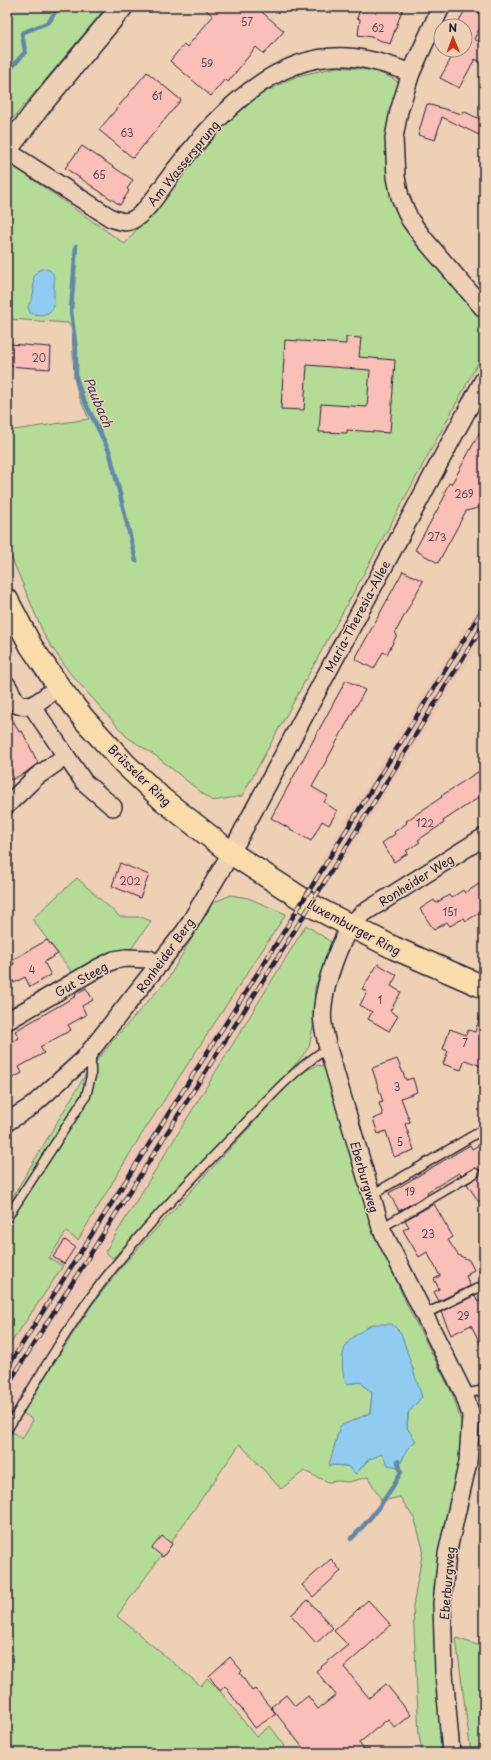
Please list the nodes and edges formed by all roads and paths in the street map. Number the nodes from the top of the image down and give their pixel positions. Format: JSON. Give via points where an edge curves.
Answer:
{"nodes":[{"id":1,"x":122,"y":7,"type":"edge"},
{"id":2,"x":441,"y":7,"type":"edge"},
{"id":3,"x":411,"y":73,"type":"junction"},
{"id":4,"x":7,"y":150,"type":"edge"},
{"id":5,"x":484,"y":309,"type":"edge"},
{"id":6,"x":484,"y":379,"type":"edge"},
{"id":7,"x":7,"y":600,"type":"edge"},
{"id":8,"x":7,"y":685,"type":"edge"},
{"id":9,"x":59,"y":687,"type":"junction"},
{"id":10,"x":32,"y":706,"type":"junction"},
{"id":11,"x":66,"y":756,"type":"junction"},
{"id":12,"x":7,"y":805,"type":"edge"},
{"id":13,"x":113,"y":807,"type":"dead end"},
{"id":14,"x":484,"y":837,"type":"edge"},
{"id":15,"x":231,"y":853,"type":"junction"},
{"id":16,"x":350,"y":926,"type":"junction"},
{"id":17,"x":159,"y":965,"type":"junction"},
{"id":18,"x":484,"y":987,"type":"edge"},
{"id":19,"x":7,"y":1021,"type":"edge"},
{"id":20,"x":328,"y":1048,"type":"junction"},
{"id":21,"x":90,"y":1052,"type":"junction"},
{"id":22,"x":7,"y":1122,"type":"edge"},
{"id":23,"x":484,"y":1129,"type":"edge"},
{"id":24,"x":475,"y":1173,"type":"dead end"},
{"id":25,"x":370,"y":1196,"type":"junction"},
{"id":26,"x":7,"y":1218,"type":"edge"},
{"id":27,"x":381,"y":1228,"type":"junction"},
{"id":28,"x":484,"y":1285,"type":"edge"},
{"id":29,"x":425,"y":1314,"type":"junction"},
{"id":30,"x":484,"y":1390,"type":"edge"},
{"id":31,"x":464,"y":1394,"type":"junction"},
{"id":32,"x":477,"y":1413,"type":"edge"},
{"id":33,"x":7,"y":1430,"type":"edge"},
{"id":34,"x":451,"y":1753,"type":"edge"}],
"edges":[{"from":1,"to":4,"type":"street","via":[[43,102]]},
{"from":2,"to":3,"type":"street"},
{"from":3,"to":4,"type":"street","name":"Am Wassersprung","via":[[383,63],[346,57],[322,58],[294,65],[266,80],[211,125],[143,213],[133,220],[123,222],[111,218]]},
{"from":3,"to":5,"type":"street","via":[[394,138],[400,197],[410,220],[424,239]]},
{"from":6,"to":15,"type":"street","name":"Maria-Theresia-Allee"},
{"from":7,"to":9,"type":"main road","name":"Brüsseler Ring","via":[[31,646]]},
{"from":8,"to":10,"type":"street","via":[[18,705]]},
{"from":9,"to":10,"type":"street"},
{"from":9,"to":15,"type":"main road","name":"Brüsseler Ring","via":[[84,719],[144,783]]},
{"from":10,"to":11,"type":"street"},
{"from":11,"to":12,"type":"street","via":[[36,777]]},
{"from":11,"to":13,"type":"street","via":[[84,782]]},
{"from":14,"to":16,"type":"street","name":"Ronheider Weg","via":[[362,914]]},
{"from":15,"to":16,"type":"main road","name":"Luxemburger Ring","via":[[316,908]]},
{"from":15,"to":17,"type":"street","name":"Ronheider Berg","via":[[185,931]]},
{"from":16,"to":18,"type":"main road","name":"Luxemburger Ring","via":[[430,965]]},
{"from":16,"to":20,"type":"street","name":"Eberburgweg","via":[[329,977],[323,999],[322,1023]]},
{"from":17,"to":19,"type":"street","name":"Gut Steeg","via":[[149,959],[114,960]]},
{"from":17,"to":21,"type":"street","name":"Ronheider Berg"},
{"from":20,"to":25,"type":"street","name":"Eberburgweg"},
{"from":20,"to":33,"type":"lane","via":[[311,1058],[294,1073],[164,1207],[92,1295]]},
{"from":21,"to":22,"type":"street","name":"Ronheider Berg","via":[[32,1106]]},
{"from":21,"to":26,"type":"lane","via":[[91,1076],[86,1096]]},
{"from":23,"to":25,"type":"lane"},
{"from":24,"to":27,"type":"lane"},
{"from":25,"to":27,"type":"street","name":"Eberburgweg"},
{"from":27,"to":29,"type":"street","name":"Eberburgweg"},
{"from":28,"to":29,"type":"lane"},
{"from":29,"to":31,"type":"street","name":"Eberburgweg"},
{"from":30,"to":31,"type":"lane"},
{"from":31,"to":32,"type":"street","name":"Eberburgweg"},
{"from":32,"to":34,"type":"street","name":"Eberburgweg","via":[[447,1554],[442,1603],[444,1673]]}]}
